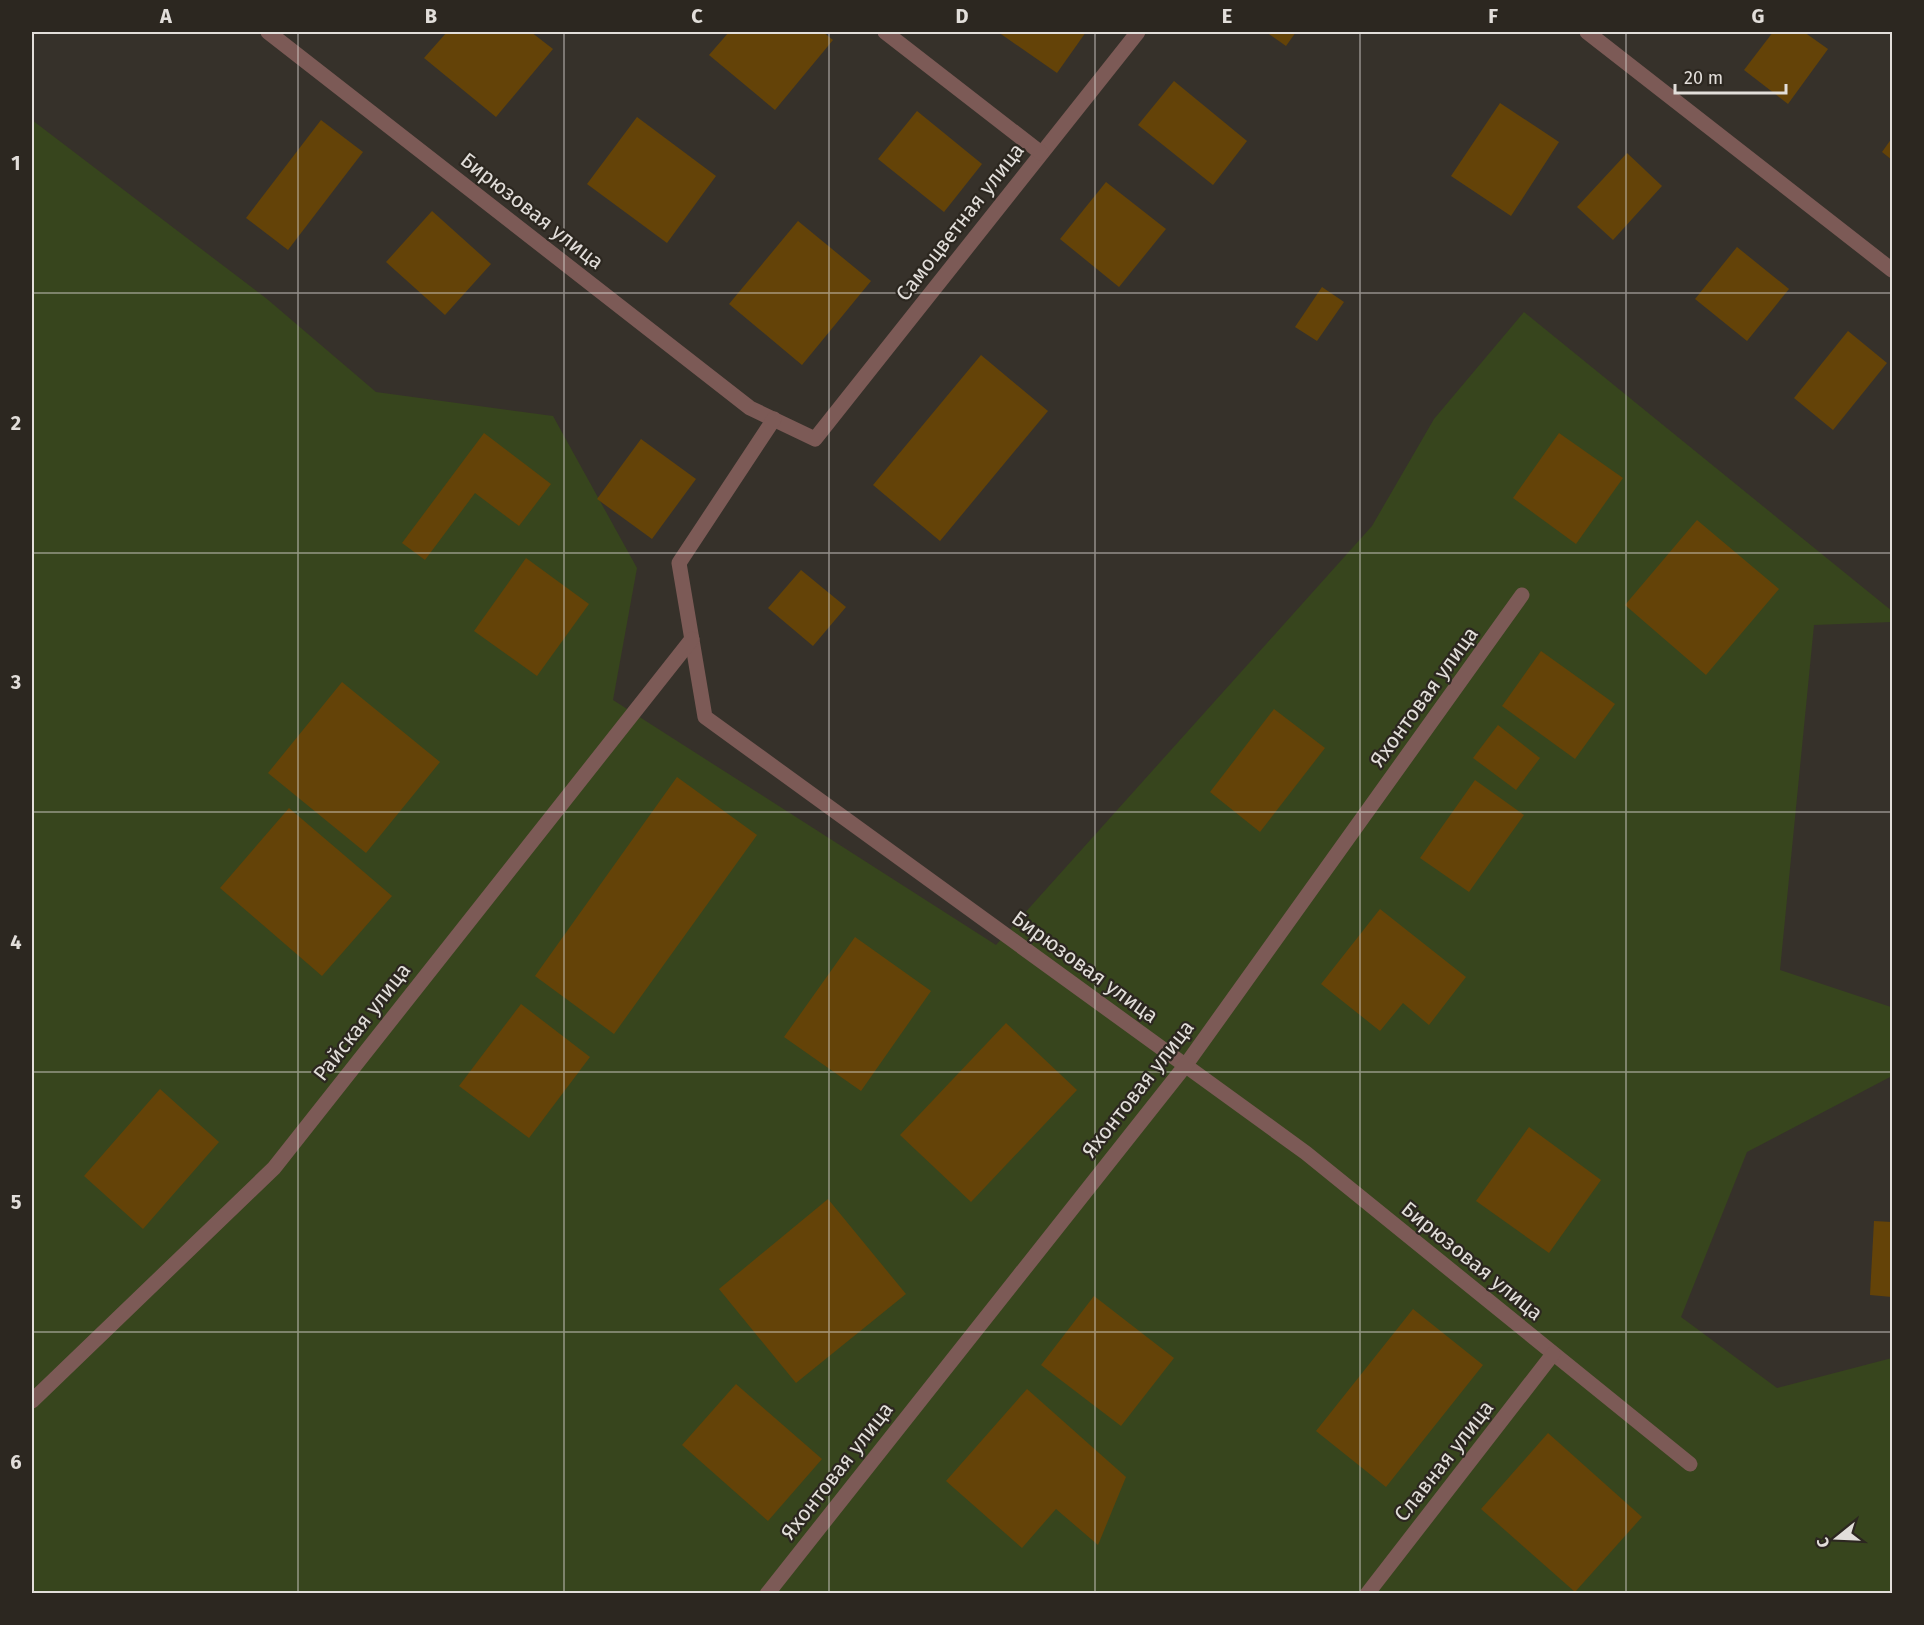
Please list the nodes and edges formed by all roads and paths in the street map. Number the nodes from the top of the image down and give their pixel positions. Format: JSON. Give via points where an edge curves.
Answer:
{"nodes":[{"id":1,"x":268,"y":32,"type":"edge"},
{"id":2,"x":885,"y":32,"type":"edge"},
{"id":3,"x":1138,"y":32,"type":"edge"},
{"id":4,"x":1587,"y":32,"type":"edge"},
{"id":5,"x":1041,"y":153,"type":"junction"},
{"id":6,"x":1893,"y":270,"type":"edge"},
{"id":7,"x":774,"y":419,"type":"junction"},
{"id":8,"x":815,"y":438,"type":"joint"},
{"id":9,"x":1522,"y":595,"type":"dead end"},
{"id":10,"x":692,"y":639,"type":"junction"},
{"id":11,"x":1185,"y":1066,"type":"junction"},
{"id":12,"x":1553,"y":1354,"type":"junction"},
{"id":13,"x":32,"y":1401,"type":"edge"},
{"id":14,"x":1690,"y":1464,"type":"dead end"},
{"id":15,"x":767,"y":1593,"type":"edge"},
{"id":16,"x":1367,"y":1593,"type":"edge"}],
"edges":[{"from":1,"to":7,"type":"street","name":"Бирюзовая улица","via":[[750,408]]},
{"from":2,"to":5,"type":"street"},
{"from":3,"to":5,"type":"street","name":"Самоцветная улица"},
{"from":4,"to":6,"type":"street"},
{"from":5,"to":8,"type":"street","name":"Самоцветная улица"},
{"from":7,"to":8,"type":"street","name":"Бирюзовая улица"},
{"from":7,"to":10,"type":"street","name":"Бирюзовая улица","via":[[679,563]]},
{"from":9,"to":11,"type":"street","name":"Яхонтовая улица"},
{"from":10,"to":11,"type":"street","name":"Бирюзовая улица","via":[[705,717]]},
{"from":10,"to":13,"type":"street","name":"Райская улица","via":[[274,1168]]},
{"from":11,"to":12,"type":"street","name":"Бирюзовая улица","via":[[1306,1153]]},
{"from":11,"to":15,"type":"street","name":"Яхонтовая улица"},
{"from":12,"to":14,"type":"street","name":"Бирюзовая улица"},
{"from":12,"to":16,"type":"street","name":"Славная улица"}]}
